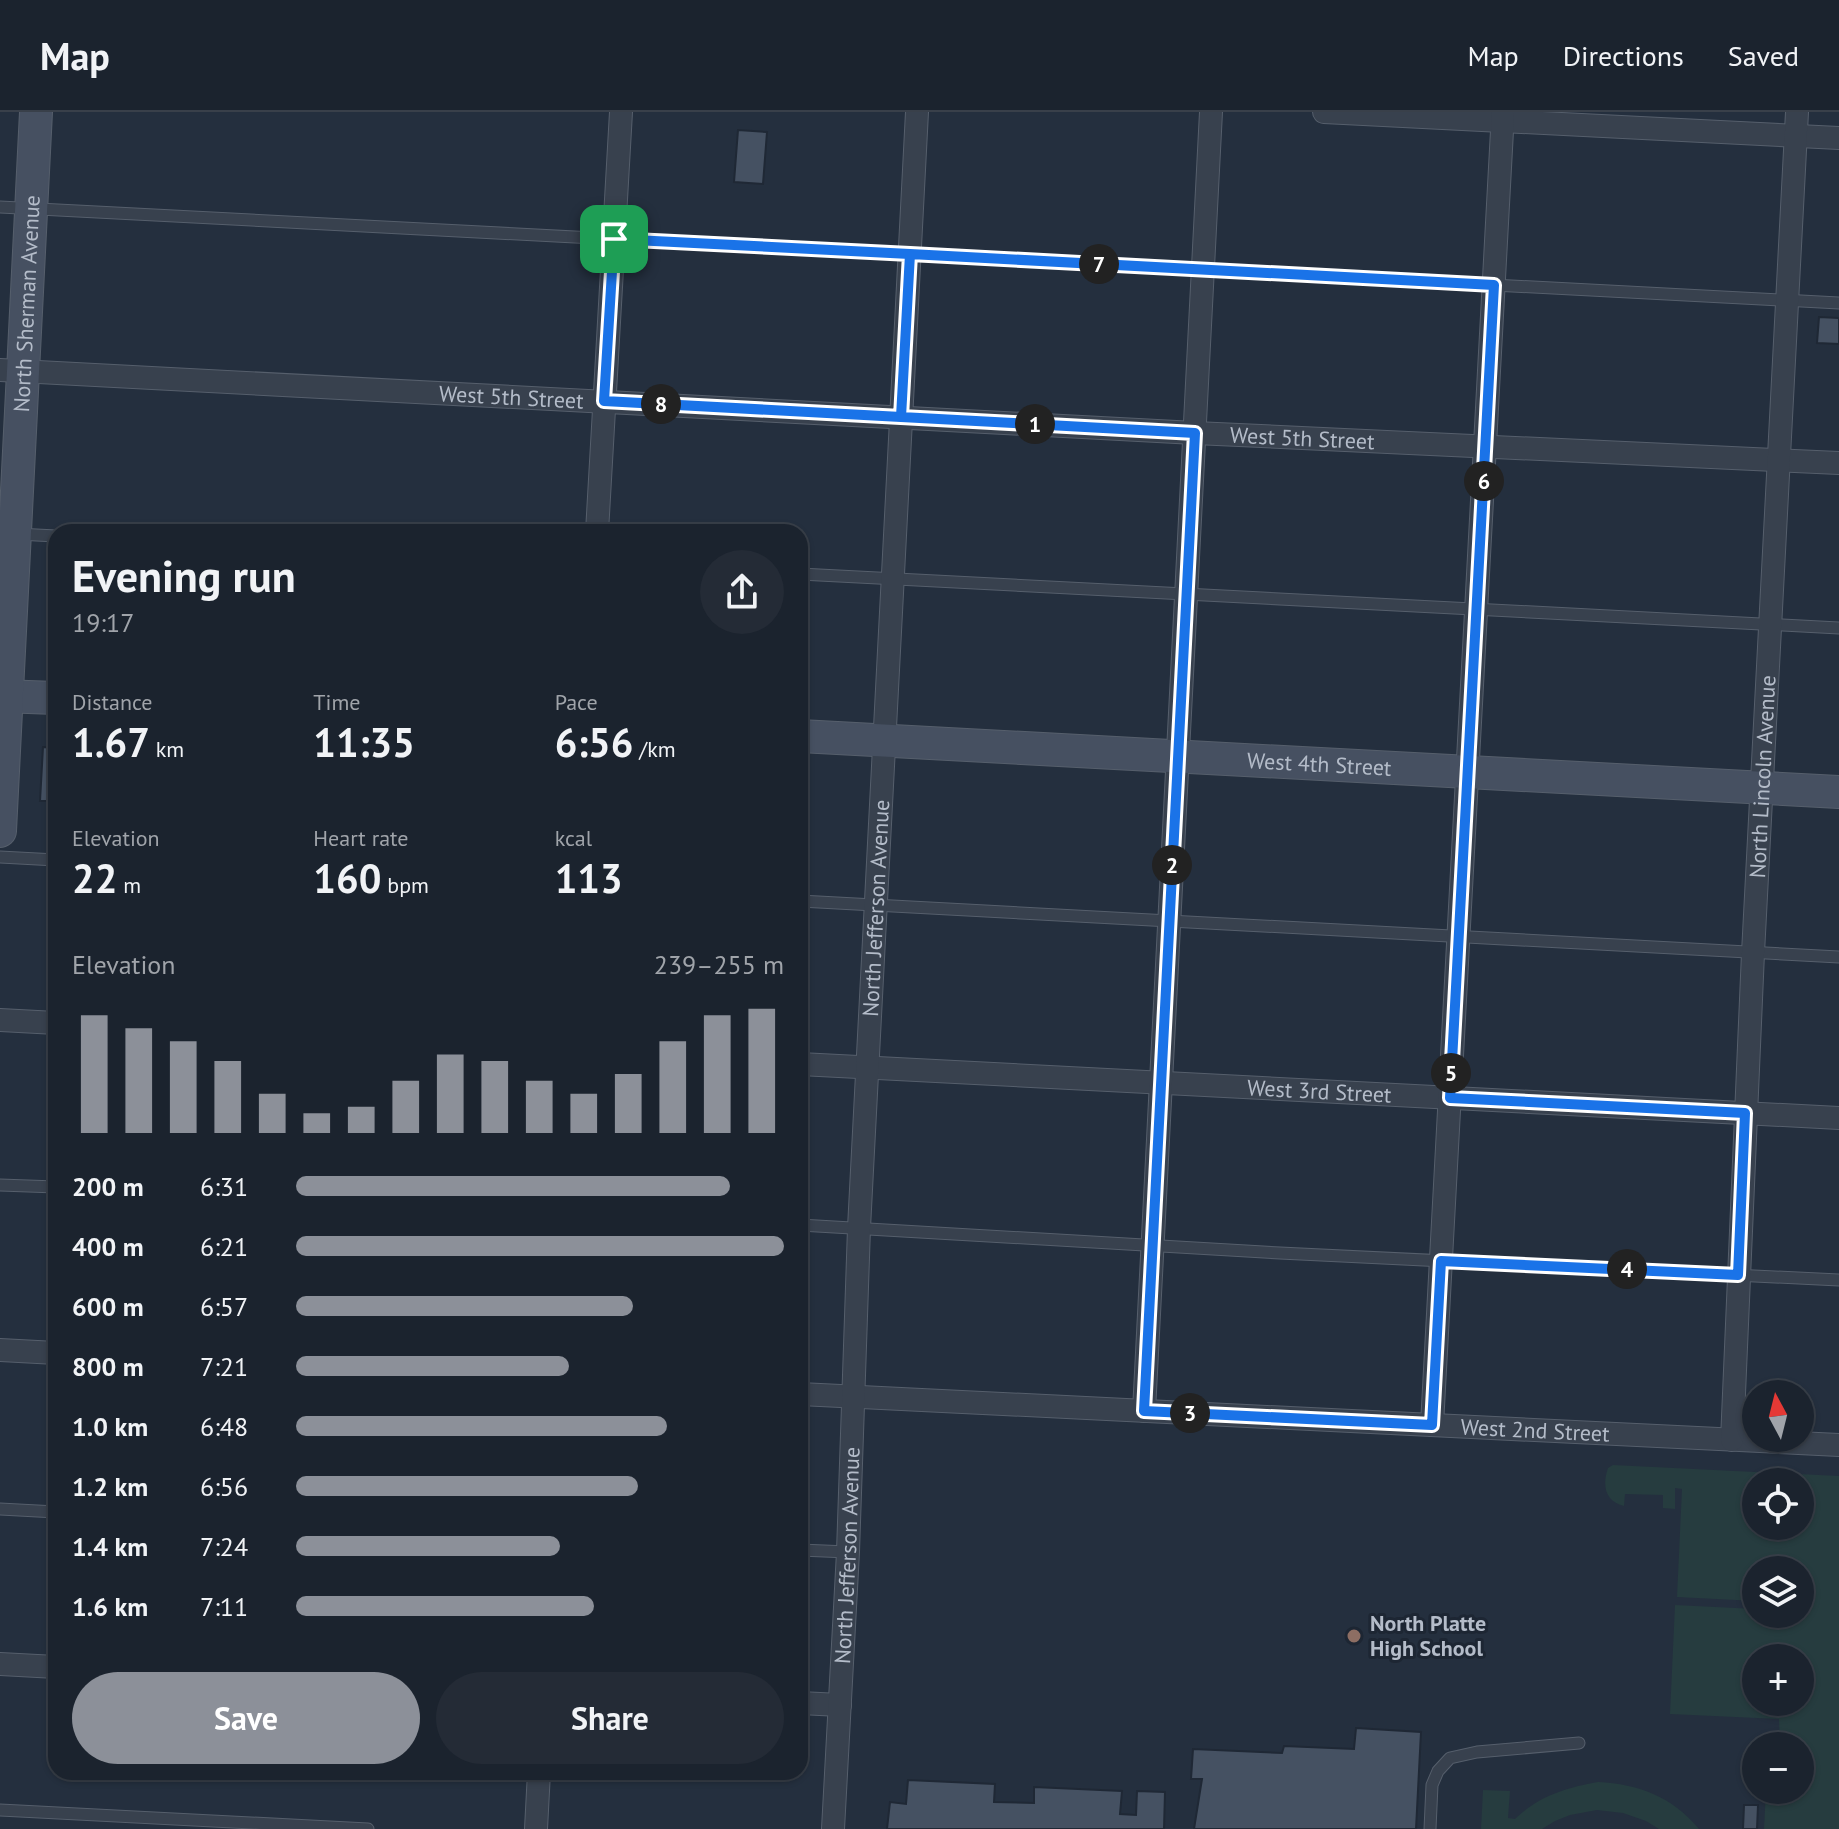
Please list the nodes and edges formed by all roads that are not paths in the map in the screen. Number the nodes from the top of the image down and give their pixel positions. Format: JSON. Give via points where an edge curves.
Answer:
{"nodes":[{"id":1,"x":36,"y":112,"type":"edge"},
{"id":2,"x":621,"y":112,"type":"edge"},
{"id":3,"x":917,"y":112,"type":"edge"},
{"id":4,"x":1211,"y":112,"type":"edge"},
{"id":5,"x":1324,"y":112,"type":"edge"},
{"id":6,"x":1797,"y":112,"type":"edge"},
{"id":7,"x":1503,"y":116,"type":"edge"},
{"id":8,"x":1795,"y":136,"type":"junction"},
{"id":9,"x":1839,"y":138,"type":"edge"},
{"id":10,"x":15,"y":208,"type":"edge"},
{"id":11,"x":614,"y":239,"type":"junction"},
{"id":12,"x":910,"y":254,"type":"junction"},
{"id":13,"x":1203,"y":270,"type":"junction"},
{"id":14,"x":1494,"y":285,"type":"junction"},
{"id":15,"x":1787,"y":300,"type":"junction"},
{"id":16,"x":1839,"y":303,"type":"edge"},
{"id":17,"x":11,"y":371,"type":"edge"},
{"id":18,"x":604,"y":401,"type":"junction"},
{"id":19,"x":901,"y":417,"type":"junction"},
{"id":20,"x":1195,"y":433,"type":"junction"},
{"id":21,"x":1486,"y":447,"type":"junction"},
{"id":22,"x":1779,"y":460,"type":"junction"},
{"id":23,"x":1839,"y":463,"type":"edge"},
{"id":24,"x":597,"y":524,"type":"edge"},
{"id":25,"x":7,"y":533,"type":"edge"},
{"id":26,"x":48,"y":536,"type":"edge"},
{"id":27,"x":808,"y":575,"type":"edge"},
{"id":28,"x":893,"y":580,"type":"junction"},
{"id":29,"x":1186,"y":594,"type":"junction"},
{"id":30,"x":1477,"y":610,"type":"junction"},
{"id":31,"x":1770,"y":624,"type":"junction"},
{"id":32,"x":1839,"y":628,"type":"edge"},
{"id":33,"x":3,"y":696,"type":"edge"},
{"id":34,"x":48,"y":698,"type":"edge"},
{"id":35,"x":808,"y":736,"type":"edge"},
{"id":36,"x":885,"y":741,"type":"junction"},
{"id":37,"x":1179,"y":755,"type":"junction"},
{"id":38,"x":1468,"y":772,"type":"junction"},
{"id":39,"x":1762,"y":788,"type":"junction"},
{"id":40,"x":1839,"y":792,"type":"edge"},
{"id":41,"x":0,"y":831,"type":"edge"},
{"id":42,"x":0,"y":857,"type":"edge"},
{"id":43,"x":48,"y":860,"type":"edge"},
{"id":44,"x":808,"y":901,"type":"edge"},
{"id":45,"x":877,"y":905,"type":"junction"},
{"id":46,"x":1169,"y":921,"type":"junction"},
{"id":47,"x":1459,"y":937,"type":"junction"},
{"id":48,"x":1753,"y":953,"type":"junction"},
{"id":49,"x":1839,"y":957,"type":"edge"},
{"id":50,"x":0,"y":1020,"type":"edge"},
{"id":51,"x":48,"y":1023,"type":"edge"},
{"id":52,"x":808,"y":1064,"type":"edge"},
{"id":53,"x":868,"y":1067,"type":"junction"},
{"id":54,"x":1161,"y":1082,"type":"junction"},
{"id":55,"x":1450,"y":1098,"type":"junction"},
{"id":56,"x":1745,"y":1113,"type":"junction"},
{"id":57,"x":1839,"y":1118,"type":"edge"},
{"id":58,"x":0,"y":1185,"type":"edge"},
{"id":59,"x":48,"y":1187,"type":"edge"},
{"id":60,"x":808,"y":1225,"type":"edge"},
{"id":61,"x":859,"y":1228,"type":"junction"},
{"id":62,"x":1153,"y":1244,"type":"junction"},
{"id":63,"x":1441,"y":1261,"type":"junction"},
{"id":64,"x":1738,"y":1275,"type":"junction"},
{"id":65,"x":1839,"y":1280,"type":"edge"},
{"id":66,"x":0,"y":1350,"type":"edge"},
{"id":67,"x":48,"y":1353,"type":"edge"},
{"id":68,"x":808,"y":1394,"type":"edge"},
{"id":69,"x":853,"y":1396,"type":"junction"},
{"id":70,"x":1144,"y":1411,"type":"junction"},
{"id":71,"x":1432,"y":1425,"type":"junction"},
{"id":72,"x":1732,"y":1440,"type":"junction"},
{"id":73,"x":1839,"y":1445,"type":"edge"},
{"id":74,"x":0,"y":1509,"type":"edge"},
{"id":75,"x":48,"y":1512,"type":"edge"},
{"id":76,"x":808,"y":1550,"type":"edge"},
{"id":77,"x":848,"y":1552,"type":"junction"},
{"id":78,"x":0,"y":1664,"type":"edge"},
{"id":79,"x":48,"y":1667,"type":"edge"},
{"id":80,"x":808,"y":1703,"type":"edge"},
{"id":81,"x":840,"y":1705,"type":"junction"},
{"id":82,"x":1579,"y":1743,"type":"dead end"},
{"id":83,"x":539,"y":1780,"type":"edge"},
{"id":84,"x":0,"y":1810,"type":"edge"},
{"id":85,"x":368,"y":1829,"type":"edge"},
{"id":86,"x":536,"y":1829,"type":"edge"},
{"id":87,"x":833,"y":1829,"type":"edge"},
{"id":88,"x":1430,"y":1829,"type":"edge"}],
"edges":[{"from":1,"to":10,"type":"main road","name":"North Sherman Avenue"},
{"from":2,"to":11,"type":"street"},
{"from":3,"to":12,"type":"street","name":"North Jefferson Avenue"},
{"from":4,"to":13,"type":"street"},
{"from":5,"to":7,"type":"street"},
{"from":6,"to":8,"type":"street","name":"North Lincoln Avenue"},
{"from":7,"to":8,"type":"street"},
{"from":7,"to":14,"type":"street"},
{"from":8,"to":9,"type":"street"},
{"from":8,"to":15,"type":"street","name":"North Lincoln Avenue"},
{"from":10,"to":11,"type":"lane"},
{"from":10,"to":17,"type":"main road","name":"North Sherman Avenue"},
{"from":11,"to":12,"type":"lane"},
{"from":11,"to":18,"type":"street"},
{"from":12,"to":13,"type":"lane"},
{"from":12,"to":19,"type":"street","name":"North Jefferson Avenue"},
{"from":13,"to":14,"type":"lane"},
{"from":13,"to":20,"type":"street"},
{"from":14,"to":15,"type":"lane"},
{"from":14,"to":21,"type":"street"},
{"from":15,"to":16,"type":"lane"},
{"from":15,"to":22,"type":"street","name":"North Lincoln Avenue"},
{"from":17,"to":18,"type":"street","name":"West 5th Street"},
{"from":17,"to":25,"type":"main road","name":"North Sherman Avenue"},
{"from":18,"to":19,"type":"street","name":"West 5th Street"},
{"from":18,"to":24,"type":"street"},
{"from":19,"to":20,"type":"street","name":"West 5th Street"},
{"from":19,"to":28,"type":"street","name":"North Jefferson Avenue"},
{"from":20,"to":21,"type":"street","name":"West 5th Street"},
{"from":20,"to":29,"type":"street"},
{"from":21,"to":22,"type":"street","name":"West 5th Street"},
{"from":21,"to":30,"type":"street"},
{"from":22,"to":23,"type":"street","name":"West 5th Street"},
{"from":22,"to":31,"type":"street","name":"North Lincoln Avenue"},
{"from":25,"to":26,"type":"lane"},
{"from":25,"to":33,"type":"main road","name":"North Sherman Avenue"},
{"from":27,"to":28,"type":"lane"},
{"from":28,"to":29,"type":"lane"},
{"from":28,"to":36,"type":"street","name":"North Jefferson Avenue"},
{"from":29,"to":30,"type":"lane"},
{"from":29,"to":37,"type":"street"},
{"from":30,"to":31,"type":"lane"},
{"from":30,"to":38,"type":"street"},
{"from":31,"to":32,"type":"lane"},
{"from":31,"to":39,"type":"street","name":"North Lincoln Avenue"},
{"from":33,"to":34,"type":"main road"},
{"from":33,"to":41,"type":"main road","name":"North Sherman Avenue"},
{"from":35,"to":36,"type":"main road","name":"West 4th Street"},
{"from":36,"to":37,"type":"main road","name":"West 4th Street"},
{"from":36,"to":45,"type":"street","name":"North Jefferson Avenue"},
{"from":37,"to":38,"type":"main road","name":"West 4th Street"},
{"from":37,"to":46,"type":"street"},
{"from":38,"to":39,"type":"main road","name":"West 4th Street"},
{"from":38,"to":47,"type":"street"},
{"from":39,"to":40,"type":"main road","name":"West 4th Street"},
{"from":39,"to":48,"type":"street","name":"North Lincoln Avenue"},
{"from":42,"to":43,"type":"lane"},
{"from":44,"to":45,"type":"lane"},
{"from":45,"to":46,"type":"lane"},
{"from":45,"to":53,"type":"street","name":"North Jefferson Avenue"},
{"from":46,"to":47,"type":"lane"},
{"from":46,"to":54,"type":"street"},
{"from":47,"to":48,"type":"lane"},
{"from":47,"to":55,"type":"street"},
{"from":48,"to":49,"type":"lane"},
{"from":48,"to":56,"type":"street","name":"North Lincoln Avenue"},
{"from":50,"to":51,"type":"street"},
{"from":52,"to":53,"type":"street","name":"West 3rd Street"},
{"from":53,"to":54,"type":"street","name":"West 3rd Street"},
{"from":53,"to":61,"type":"street","name":"North Jefferson Avenue"},
{"from":54,"to":55,"type":"street","name":"West 3rd Street"},
{"from":54,"to":62,"type":"street"},
{"from":55,"to":56,"type":"street","name":"West 3rd Street"},
{"from":55,"to":63,"type":"street"},
{"from":56,"to":57,"type":"street","name":"West 3rd Street"},
{"from":56,"to":64,"type":"street","name":"North Lincoln Avenue"},
{"from":58,"to":59,"type":"lane"},
{"from":60,"to":61,"type":"lane"},
{"from":61,"to":62,"type":"lane"},
{"from":61,"to":69,"type":"street","name":"North Jefferson Avenue"},
{"from":62,"to":63,"type":"lane"},
{"from":62,"to":70,"type":"street"},
{"from":63,"to":64,"type":"lane"},
{"from":63,"to":71,"type":"street"},
{"from":64,"to":65,"type":"lane"},
{"from":64,"to":72,"type":"street","name":"North Lincoln Avenue"},
{"from":66,"to":67,"type":"street"},
{"from":68,"to":69,"type":"street","name":"West 2nd Street"},
{"from":69,"to":70,"type":"street","name":"West 2nd Street"},
{"from":69,"to":77,"type":"street","name":"North Jefferson Avenue"},
{"from":70,"to":71,"type":"street","name":"West 2nd Street"},
{"from":71,"to":72,"type":"street","name":"West 2nd Street"},
{"from":72,"to":73,"type":"street","name":"West 2nd Street"},
{"from":74,"to":75,"type":"lane"},
{"from":76,"to":77,"type":"lane"},
{"from":77,"to":81,"type":"street","name":"North Jefferson Avenue"},
{"from":78,"to":79,"type":"street"},
{"from":80,"to":81,"type":"street"},
{"from":81,"to":87,"type":"street","name":"North Jefferson Avenue"},
{"from":82,"to":88,"type":"lane","via":[[1450,1758],[1432,1785]]},
{"from":83,"to":86,"type":"street"},
{"from":84,"to":85,"type":"lane"}]}
